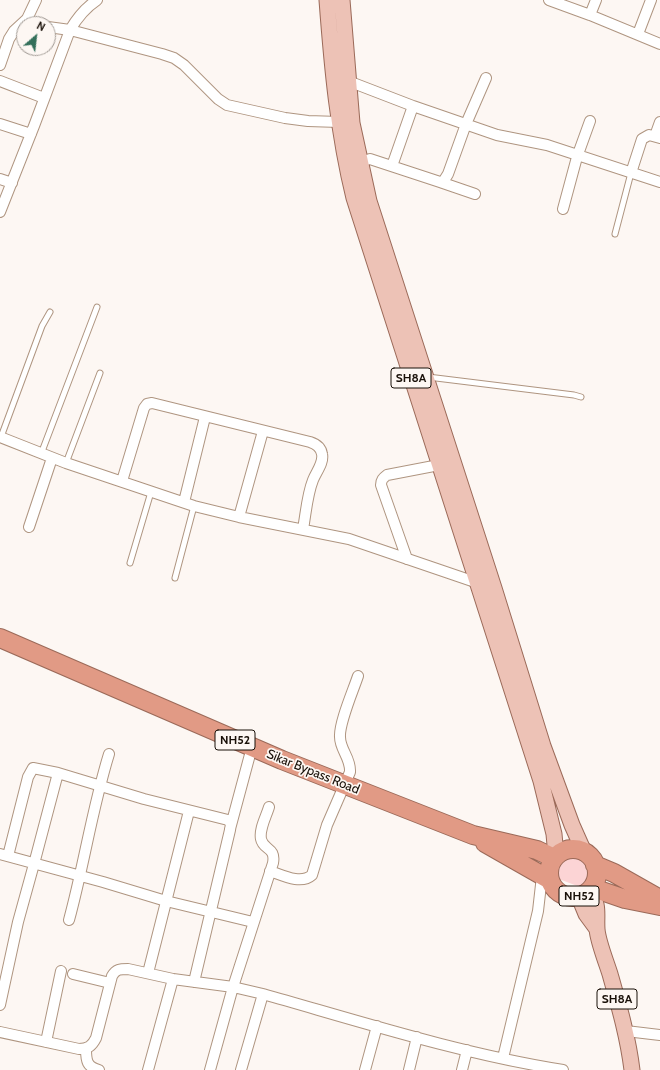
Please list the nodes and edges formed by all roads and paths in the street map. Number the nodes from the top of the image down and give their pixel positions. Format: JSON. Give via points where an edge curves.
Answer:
{"nodes":[{"id":1,"x":36,"y":0,"type":"edge"},
{"id":2,"x":97,"y":0,"type":"edge"},
{"id":3,"x":328,"y":0,"type":"edge"},
{"id":4,"x":342,"y":0,"type":"edge"},
{"id":5,"x":549,"y":0,"type":"edge"},
{"id":6,"x":596,"y":0,"type":"edge"},
{"id":7,"x":651,"y":0,"type":"edge"},
{"id":8,"x":590,"y":15,"type":"junction"},
{"id":9,"x":29,"y":16,"type":"edge"},
{"id":10,"x":56,"y":28,"type":"edge"},
{"id":11,"x":16,"y":30,"type":"edge"},
{"id":12,"x":70,"y":30,"type":"junction"},
{"id":13,"x":638,"y":34,"type":"junction"},
{"id":14,"x":660,"y":44,"type":"edge"},
{"id":15,"x":0,"y":65,"type":"edge"},
{"id":16,"x":486,"y":78,"type":"dead end"},
{"id":17,"x":0,"y":81,"type":"edge"},
{"id":18,"x":348,"y":81,"type":"junction"},
{"id":19,"x":44,"y":98,"type":"junction"},
{"id":20,"x":413,"y":106,"type":"junction"},
{"id":21,"x":590,"y":121,"type":"dead end"},
{"id":22,"x":339,"y":122,"type":"junction"},
{"id":23,"x":660,"y":122,"type":"edge"},
{"id":24,"x":0,"y":124,"type":"edge"},
{"id":25,"x":466,"y":124,"type":"junction"},
{"id":26,"x":31,"y":134,"type":"junction"},
{"id":27,"x":657,"y":137,"type":"edge"},
{"id":28,"x":578,"y":154,"type":"junction"},
{"id":29,"x":353,"y":163,"type":"junction"},
{"id":30,"x":392,"y":166,"type":"junction"},
{"id":31,"x":631,"y":173,"type":"junction"},
{"id":32,"x":0,"y":179,"type":"edge"},
{"id":33,"x":440,"y":182,"type":"junction"},
{"id":34,"x":660,"y":182,"type":"edge"},
{"id":35,"x":12,"y":183,"type":"junction"},
{"id":36,"x":475,"y":194,"type":"dead end"},
{"id":37,"x":563,"y":209,"type":"dead end"},
{"id":38,"x":0,"y":212,"type":"edge"},
{"id":39,"x":615,"y":234,"type":"dead end"},
{"id":40,"x":97,"y":307,"type":"dead end"},
{"id":41,"x":50,"y":312,"type":"dead end"},
{"id":42,"x":100,"y":373,"type":"dead end"},
{"id":43,"x":425,"y":376,"type":"junction"},
{"id":44,"x":581,"y":397,"type":"dead end"},
{"id":45,"x":205,"y":417,"type":"junction"},
{"id":46,"x":263,"y":431,"type":"junction"},
{"id":47,"x":0,"y":437,"type":"edge"},
{"id":48,"x":41,"y":454,"type":"junction"},
{"id":49,"x":52,"y":458,"type":"junction"},
{"id":50,"x":66,"y":463,"type":"junction"},
{"id":51,"x":439,"y":464,"type":"junction"},
{"id":52,"x":122,"y":481,"type":"junction"},
{"id":53,"x":151,"y":492,"type":"junction"},
{"id":54,"x":184,"y":502,"type":"junction"},
{"id":55,"x":194,"y":506,"type":"junction"},
{"id":56,"x":239,"y":517,"type":"junction"},
{"id":57,"x":29,"y":527,"type":"dead end"},
{"id":58,"x":303,"y":529,"type":"junction"},
{"id":59,"x":406,"y":559,"type":"junction"},
{"id":60,"x":130,"y":563,"type":"dead end"},
{"id":61,"x":174,"y":578,"type":"dead end"},
{"id":62,"x":478,"y":583,"type":"junction"},
{"id":63,"x":0,"y":638,"type":"edge"},
{"id":64,"x":358,"y":676,"type":"dead end"},
{"id":65,"x":252,"y":747,"type":"junction"},
{"id":66,"x":109,"y":754,"type":"dead end"},
{"id":67,"x":58,"y":773,"type":"junction"},
{"id":68,"x":100,"y":785,"type":"junction"},
{"id":69,"x":345,"y":785,"type":"junction"},
{"id":70,"x":269,"y":808,"type":"dead end"},
{"id":71,"x":189,"y":811,"type":"junction"},
{"id":72,"x":230,"y":829,"type":"junction"},
{"id":73,"x":473,"y":835,"type":"junction"},
{"id":74,"x":4,"y":855,"type":"edge"},
{"id":75,"x":555,"y":857,"type":"junction"},
{"id":76,"x":590,"y":858,"type":"junction"},
{"id":77,"x":34,"y":864,"type":"junction"},
{"id":78,"x":270,"y":871,"type":"junction"},
{"id":79,"x":81,"y":876,"type":"junction"},
{"id":80,"x":546,"y":878,"type":"junction"},
{"id":81,"x":587,"y":892,"type":"junction"},
{"id":82,"x":660,"y":899,"type":"edge"},
{"id":83,"x":166,"y":901,"type":"junction"},
{"id":84,"x":660,"y":906,"type":"edge"},
{"id":85,"x":210,"y":912,"type":"junction"},
{"id":86,"x":69,"y":920,"type":"dead end"},
{"id":87,"x":254,"y":922,"type":"junction"},
{"id":88,"x":61,"y":971,"type":"dead end"},
{"id":89,"x":148,"y":973,"type":"junction"},
{"id":90,"x":73,"y":974,"type":"dead end"},
{"id":91,"x":172,"y":979,"type":"junction"},
{"id":92,"x":194,"y":982,"type":"junction"},
{"id":93,"x":110,"y":983,"type":"junction"},
{"id":94,"x":234,"y":987,"type":"junction"},
{"id":95,"x":263,"y":994,"type":"junction"},
{"id":96,"x":0,"y":1005,"type":"edge"},
{"id":97,"x":377,"y":1026,"type":"junction"},
{"id":98,"x":626,"y":1031,"type":"junction"},
{"id":99,"x":0,"y":1032,"type":"edge"},
{"id":100,"x":660,"y":1035,"type":"edge"},
{"id":101,"x":417,"y":1037,"type":"junction"},
{"id":102,"x":46,"y":1042,"type":"junction"},
{"id":103,"x":86,"y":1049,"type":"junction"},
{"id":104,"x":467,"y":1050,"type":"junction"},
{"id":105,"x":502,"y":1058,"type":"junction"},
{"id":106,"x":99,"y":1070,"type":"edge"},
{"id":107,"x":148,"y":1070,"type":"edge"},
{"id":108,"x":210,"y":1070,"type":"edge"},
{"id":109,"x":241,"y":1070,"type":"edge"},
{"id":110,"x":365,"y":1070,"type":"edge"},
{"id":111,"x":409,"y":1070,"type":"edge"},
{"id":112,"x":462,"y":1070,"type":"edge"},
{"id":113,"x":557,"y":1070,"type":"edge"},
{"id":114,"x":632,"y":1070,"type":"edge"}],
"edges":[{"from":1,"to":9,"type":"street"},
{"from":2,"to":12,"type":"street","via":[[77,17]]},
{"from":3,"to":22,"type":"main road","number":"SH8A","via":[[330,48]]},
{"from":4,"to":18,"type":"main road","number":"SH8A"},
{"from":5,"to":8,"type":"street"},
{"from":6,"to":8,"type":"street"},
{"from":7,"to":13,"type":"street"},
{"from":8,"to":13,"type":"street"},
{"from":10,"to":12,"type":"street"},
{"from":11,"to":15,"type":"street","via":[[9,39]]},
{"from":12,"to":19,"type":"street"},
{"from":12,"to":22,"type":"street","via":[[174,58],[218,100],[227,105],[284,118]]},
{"from":13,"to":14,"type":"street"},
{"from":16,"to":25,"type":"street"},
{"from":17,"to":19,"type":"street"},
{"from":18,"to":20,"type":"street"},
{"from":18,"to":29,"type":"main road","number":"SH8A"},
{"from":19,"to":26,"type":"street"},
{"from":20,"to":25,"type":"street"},
{"from":20,"to":30,"type":"street"},
{"from":21,"to":28,"type":"street"},
{"from":22,"to":29,"type":"main road","number":"SH8A"},
{"from":23,"to":27,"type":"street"},
{"from":24,"to":26,"type":"street"},
{"from":25,"to":28,"type":"street","via":[[497,135]]},
{"from":25,"to":33,"type":"street","via":[[448,174],[443,182]]},
{"from":26,"to":35,"type":"street"},
{"from":27,"to":31,"type":"street","via":[[649,135],[642,139]]},
{"from":28,"to":31,"type":"street"},
{"from":28,"to":37,"type":"street"},
{"from":29,"to":30,"type":"street","via":[[370,159]]},
{"from":29,"to":43,"type":"main road","number":"SH8A","via":[[369,201]]},
{"from":29,"to":51,"type":"main road","number":"SH8A","via":[[354,198]]},
{"from":30,"to":33,"type":"street"},
{"from":31,"to":34,"type":"street"},
{"from":31,"to":39,"type":"lane"},
{"from":32,"to":35,"type":"street"},
{"from":33,"to":36,"type":"street"},
{"from":35,"to":38,"type":"street"},
{"from":40,"to":48,"type":"lane"},
{"from":41,"to":47,"type":"lane","via":[[42,326]]},
{"from":42,"to":50,"type":"lane"},
{"from":43,"to":44,"type":"lane"},
{"from":43,"to":76,"type":"main road","number":"SH8A","via":[[543,746],[572,825]]},
{"from":45,"to":46,"type":"street"},
{"from":45,"to":52,"type":"street","via":[[152,403],[147,404]]},
{"from":45,"to":54,"type":"street"},
{"from":46,"to":56,"type":"street"},
{"from":46,"to":58,"type":"street","via":[[315,444],[322,453],[322,459],[312,481]]},
{"from":47,"to":48,"type":"street"},
{"from":48,"to":49,"type":"street"},
{"from":49,"to":50,"type":"street"},
{"from":49,"to":57,"type":"street"},
{"from":50,"to":52,"type":"street"},
{"from":51,"to":59,"type":"street","via":[[387,476],[381,481]]},
{"from":51,"to":62,"type":"main road","number":"SH8A"},
{"from":52,"to":53,"type":"street"},
{"from":53,"to":54,"type":"street"},
{"from":53,"to":60,"type":"lane"},
{"from":54,"to":55,"type":"street"},
{"from":55,"to":56,"type":"street"},
{"from":55,"to":61,"type":"lane"},
{"from":56,"to":58,"type":"street"},
{"from":58,"to":59,"type":"street","via":[[349,539]]},
{"from":59,"to":62,"type":"street"},
{"from":62,"to":75,"type":"main road","number":"SH8A","via":[[541,781],[554,834]]},
{"from":63,"to":65,"type":"highway","name":"Sikar Bypass Road","number":"NH52"},
{"from":64,"to":69,"type":"street","via":[[341,726],[340,743],[350,764]]},
{"from":65,"to":69,"type":"highway","name":"Sikar Bypass Road","number":"NH52"},
{"from":65,"to":72,"type":"street"},
{"from":66,"to":68,"type":"street"},
{"from":67,"to":68,"type":"street"},
{"from":67,"to":74,"type":"street","via":[[38,768],[33,768],[30,772]]},
{"from":67,"to":77,"type":"street"},
{"from":68,"to":71,"type":"street"},
{"from":68,"to":79,"type":"street"},
{"from":69,"to":73,"type":"highway","name":"Sikar Bypass Road","number":"NH52"},
{"from":69,"to":78,"type":"street","via":[[327,825],[312,875],[307,879],[299,879]]},
{"from":70,"to":78,"type":"street","via":[[260,837],[274,857]]},
{"from":71,"to":72,"type":"street","via":[[228,820],[231,824]]},
{"from":71,"to":83,"type":"street"},
{"from":72,"to":85,"type":"street"},
{"from":73,"to":75,"type":"highway","name":"Sikar Bypass Road","number":"NH52","via":[[537,850]]},
{"from":73,"to":80,"type":"highway","name":"Sikar Bypass Road","number":"NH52"},
{"from":74,"to":77,"type":"street"},
{"from":75,"to":76,"type":"highway","number":"NH52","via":[[566,850],[578,850]]},
{"from":75,"to":80,"type":"highway","number":"NH52"},
{"from":76,"to":81,"type":"highway","number":"NH52","via":[[597,876]]},
{"from":76,"to":82,"type":"highway","number":"NH52"},
{"from":77,"to":79,"type":"street"},
{"from":77,"to":96,"type":"street"},
{"from":78,"to":87,"type":"street"},
{"from":79,"to":83,"type":"street"},
{"from":79,"to":86,"type":"street"},
{"from":80,"to":81,"type":"highway","name":"Sikar Bypass Road","number":"NH52","via":[[564,896],[571,897]]},
{"from":80,"to":105,"type":"street"},
{"from":81,"to":84,"type":"highway","name":"Sikar Bypass Road","number":"NH52"},
{"from":81,"to":98,"type":"main road","number":"SH8A","via":[[594,897],[598,911],[597,929]]},
{"from":83,"to":85,"type":"street"},
{"from":83,"to":89,"type":"street"},
{"from":85,"to":87,"type":"street"},
{"from":85,"to":92,"type":"street"},
{"from":87,"to":94,"type":"street"},
{"from":88,"to":102,"type":"street"},
{"from":89,"to":91,"type":"street"},
{"from":89,"to":93,"type":"street","via":[[121,969],[115,971]]},
{"from":90,"to":93,"type":"street"},
{"from":91,"to":92,"type":"street"},
{"from":91,"to":107,"type":"street"},
{"from":92,"to":94,"type":"street"},
{"from":93,"to":103,"type":"street","via":[[96,1038]]},
{"from":94,"to":95,"type":"street"},
{"from":94,"to":108,"type":"street"},
{"from":95,"to":97,"type":"street"},
{"from":95,"to":109,"type":"street"},
{"from":97,"to":101,"type":"street"},
{"from":97,"to":110,"type":"street"},
{"from":98,"to":100,"type":"street"},
{"from":98,"to":114,"type":"main road","number":"SH8A"},
{"from":99,"to":102,"type":"street"},
{"from":101,"to":104,"type":"street"},
{"from":101,"to":111,"type":"street"},
{"from":102,"to":103,"type":"street"},
{"from":103,"to":106,"type":"street","via":[[89,1066]]},
{"from":104,"to":105,"type":"street"},
{"from":104,"to":112,"type":"street"},
{"from":105,"to":113,"type":"street"}]}
